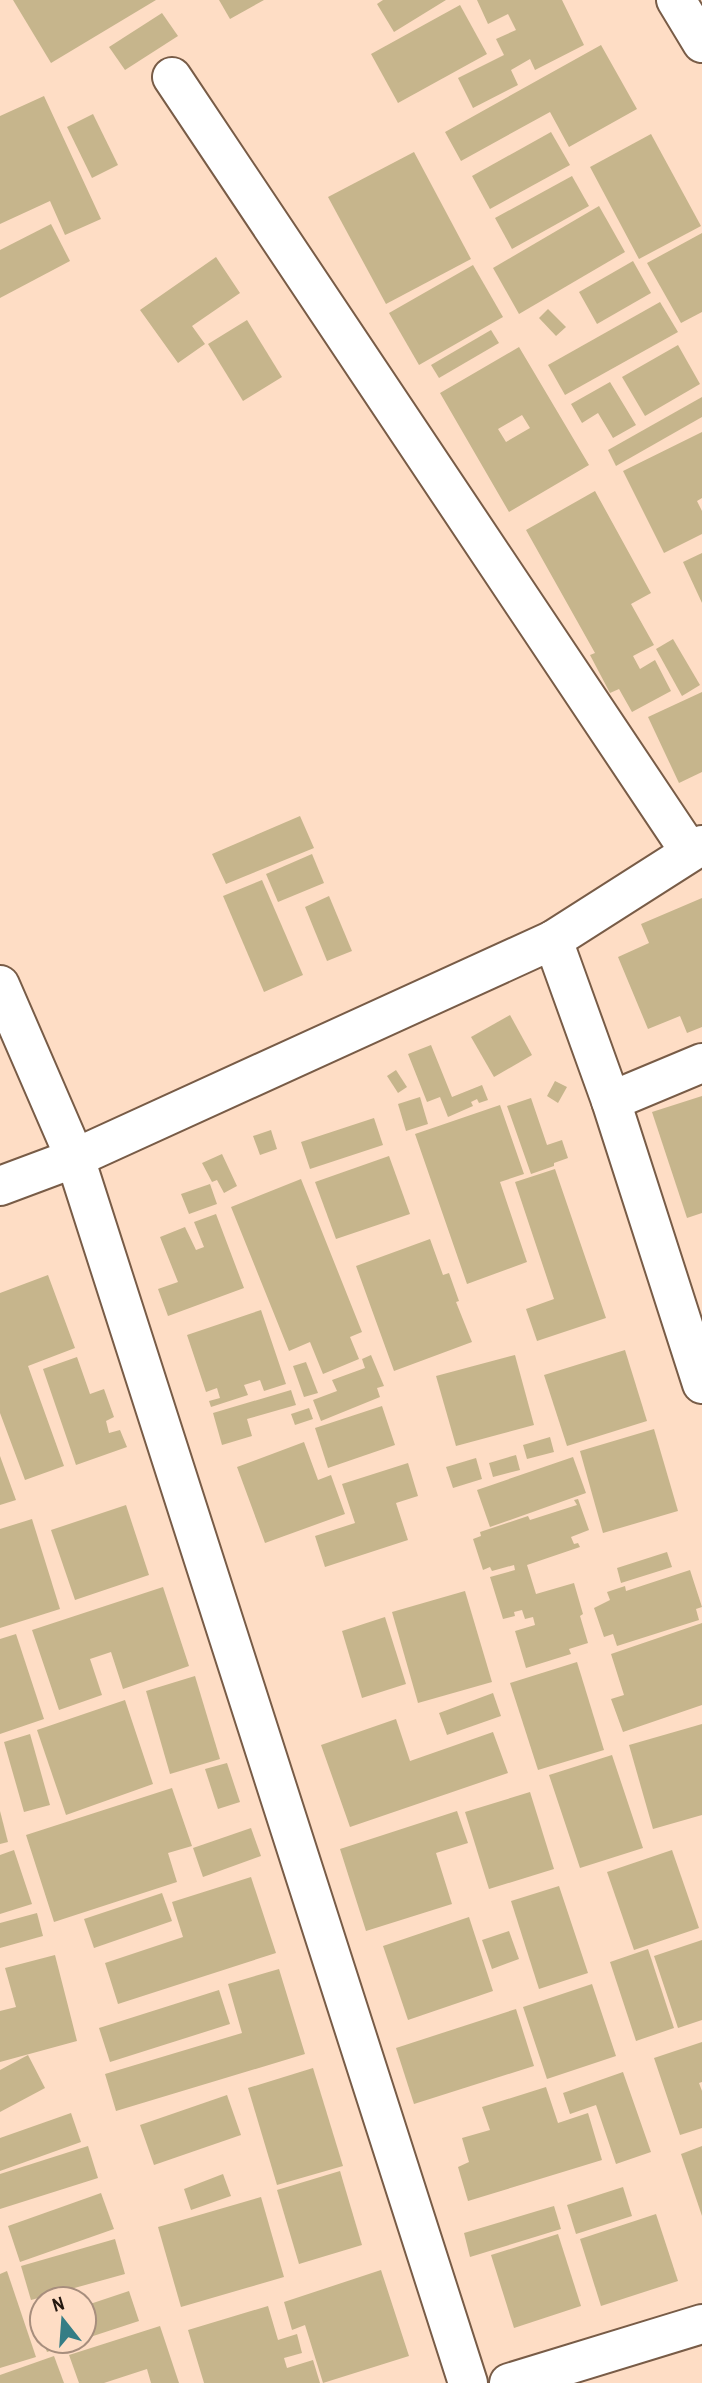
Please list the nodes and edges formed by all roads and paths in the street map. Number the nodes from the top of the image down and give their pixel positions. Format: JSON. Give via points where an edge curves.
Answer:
{"nodes":[{"id":1,"x":676,"y":0,"type":"edge"},
{"id":2,"x":702,"y":43,"type":"edge"},
{"id":3,"x":172,"y":77,"type":"dead end"},
{"id":4,"x":696,"y":848,"type":"edge"},
{"id":5,"x":553,"y":940,"type":"junction"},
{"id":6,"x":0,"y":985,"type":"edge"},
{"id":7,"x":702,"y":1063,"type":"edge"},
{"id":8,"x":611,"y":1101,"type":"junction"},
{"id":9,"x":75,"y":1158,"type":"junction"},
{"id":10,"x":0,"y":1186,"type":"edge"},
{"id":11,"x":702,"y":1384,"type":"edge"},
{"id":12,"x":702,"y":2324,"type":"edge"},
{"id":13,"x":468,"y":2383,"type":"edge"},
{"id":14,"x":509,"y":2383,"type":"edge"}],
"edges":[{"from":1,"to":2,"type":"street"},
{"from":3,"to":4,"type":"street"},
{"from":4,"to":5,"type":"street"},
{"from":5,"to":8,"type":"street"},
{"from":5,"to":9,"type":"street"},
{"from":6,"to":9,"type":"street"},
{"from":7,"to":8,"type":"street"},
{"from":8,"to":11,"type":"street"},
{"from":9,"to":10,"type":"street"},
{"from":9,"to":13,"type":"street"},
{"from":12,"to":14,"type":"street"}]}
